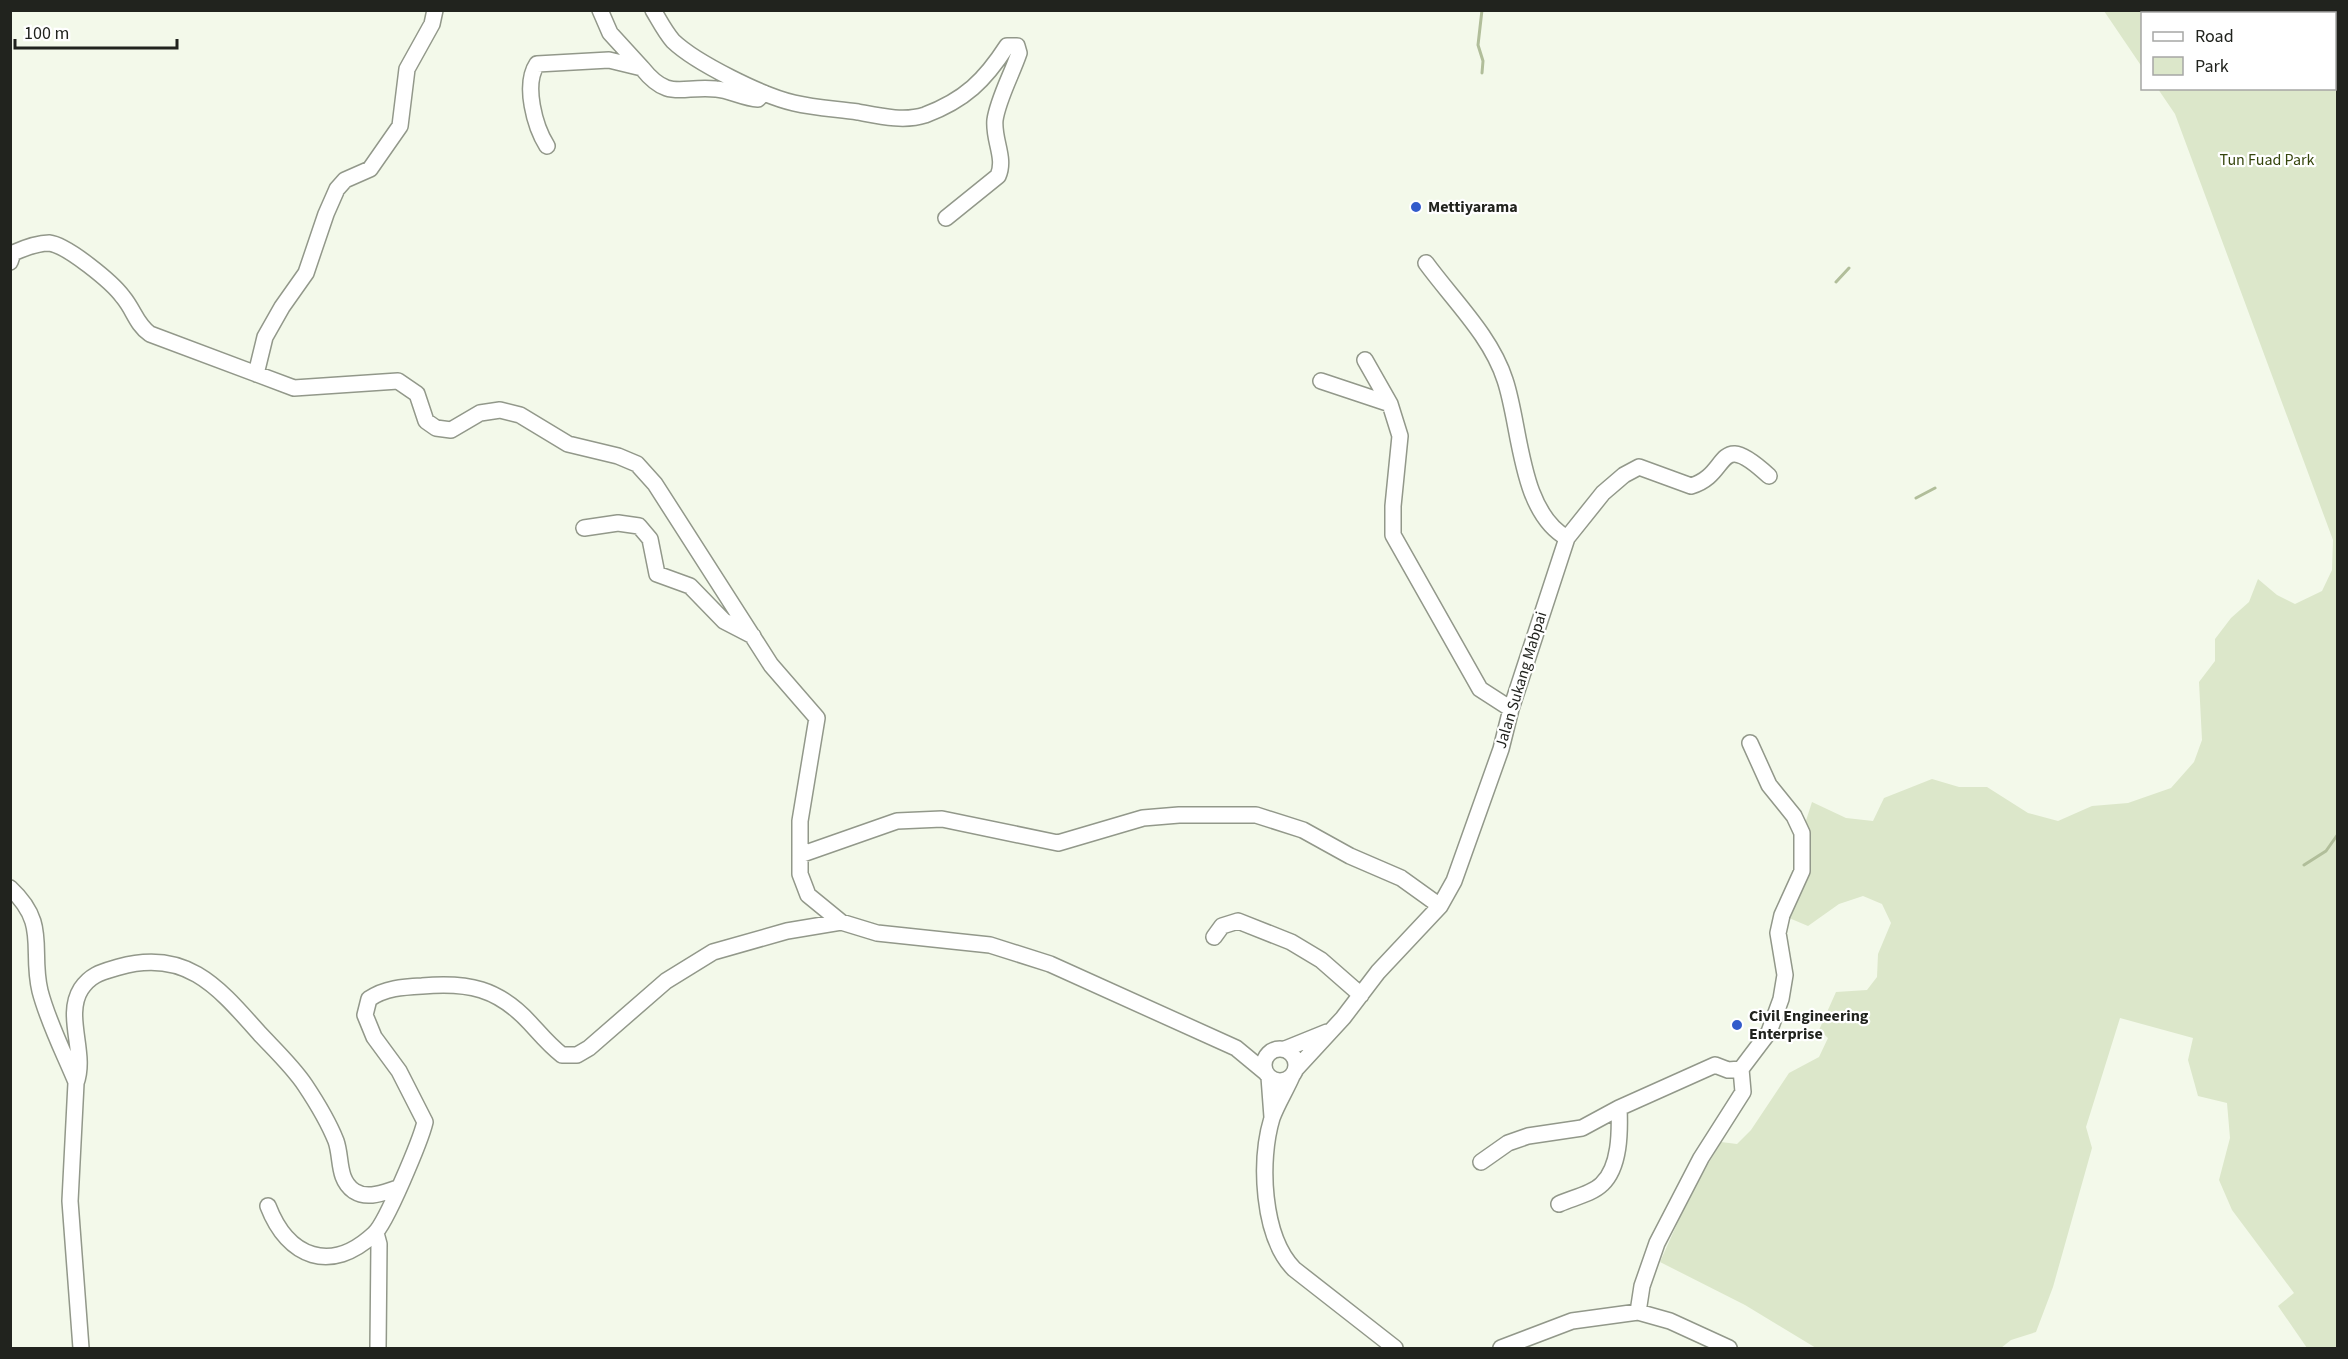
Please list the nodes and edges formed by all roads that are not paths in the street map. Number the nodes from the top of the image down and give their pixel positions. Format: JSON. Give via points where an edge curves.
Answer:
{"nodes":[{"id":1,"x":435,"y":10,"type":"edge"},
{"id":2,"x":600,"y":10,"type":"edge"},
{"id":3,"x":653,"y":10,"type":"edge"},
{"id":4,"x":642,"y":68,"type":"junction"},
{"id":5,"x":764,"y":93,"type":"junction"},
{"id":6,"x":547,"y":146,"type":"dead end"},
{"id":7,"x":946,"y":218,"type":"dead end"},
{"id":8,"x":10,"y":262,"type":"edge"},
{"id":9,"x":1426,"y":263,"type":"dead end"},
{"id":10,"x":1365,"y":360,"type":"dead end"},
{"id":11,"x":256,"y":374,"type":"junction"},
{"id":12,"x":1321,"y":381,"type":"dead end"},
{"id":13,"x":1390,"y":404,"type":"junction"},
{"id":14,"x":1769,"y":476,"type":"dead end"},
{"id":15,"x":584,"y":528,"type":"dead end"},
{"id":16,"x":1567,"y":538,"type":"junction"},
{"id":17,"x":753,"y":636,"type":"junction"},
{"id":18,"x":1511,"y":709,"type":"junction"},
{"id":19,"x":1750,"y":743,"type":"dead end"},
{"id":20,"x":800,"y":855,"type":"junction"},
{"id":21,"x":10,"y":888,"type":"edge"},
{"id":22,"x":1440,"y":906,"type":"junction"},
{"id":23,"x":841,"y":922,"type":"junction"},
{"id":24,"x":1214,"y":937,"type":"dead end"},
{"id":25,"x":1361,"y":995,"type":"junction"},
{"id":26,"x":1330,"y":1031,"type":"junction"},
{"id":27,"x":1236,"y":1048,"type":"junction"},
{"id":28,"x":1281,"y":1049,"type":"junction"},
{"id":29,"x":1741,"y":1069,"type":"junction"},
{"id":30,"x":1294,"y":1073,"type":"junction"},
{"id":31,"x":1267,"y":1074,"type":"junction"},
{"id":32,"x":76,"y":1083,"type":"junction"},
{"id":33,"x":1618,"y":1108,"type":"junction"},
{"id":34,"x":1272,"y":1118,"type":"junction"},
{"id":35,"x":1481,"y":1162,"type":"dead end"},
{"id":36,"x":398,"y":1188,"type":"junction"},
{"id":37,"x":1559,"y":1204,"type":"dead end"},
{"id":38,"x":268,"y":1206,"type":"dead end"},
{"id":39,"x":376,"y":1233,"type":"junction"},
{"id":40,"x":1638,"y":1312,"type":"junction"},
{"id":41,"x":81,"y":1348,"type":"edge"},
{"id":42,"x":378,"y":1348,"type":"edge"},
{"id":43,"x":1395,"y":1348,"type":"edge"},
{"id":44,"x":1501,"y":1348,"type":"edge"},
{"id":45,"x":1730,"y":1348,"type":"edge"}],
"edges":[{"from":1,"to":11,"type":"street","via":[[432,24],[407,69],[400,126],[370,169],[345,180],[337,189],[306,273],[265,337]]},
{"from":2,"to":4,"type":"street","via":[[610,33]]},
{"from":3,"to":5,"type":"street","via":[[672,40],[690,54]]},
{"from":4,"to":5,"type":"street","via":[[668,89],[717,89],[758,99]]},
{"from":4,"to":6,"type":"street","via":[[609,60],[537,64],[532,95],[539,134]]},
{"from":5,"to":7,"type":"street","via":[[794,103],[894,118],[923,116],[974,89],[1007,46],[1017,45],[1019,53],[995,119],[1002,162],[998,176]]},
{"from":8,"to":11,"type":"street","via":[[13,253],[49,243],[66,250],[125,298],[140,327],[150,334]]},
{"from":9,"to":16,"type":"street","via":[[1493,351],[1506,381],[1532,497]]},
{"from":10,"to":13,"type":"street"},
{"from":11,"to":17,"type":"street","via":[[294,388],[398,381],[417,394],[426,421],[436,428],[451,430],[480,413],[501,410],[520,415],[568,444],[637,464],[655,484]]},
{"from":12,"to":13,"type":"street"},
{"from":13,"to":18,"type":"street","via":[[1400,436],[1393,535],[1480,689]]},
{"from":14,"to":16,"type":"street","name":"Jalan Sukang Mabpai","via":[[1740,453],[1725,458],[1699,484],[1691,486],[1639,467],[1603,493]]},
{"from":15,"to":17,"type":"street","via":[[618,523],[639,526],[650,539],[657,574],[690,586],[724,621]]},
{"from":16,"to":18,"type":"street","name":"Jalan Sukang Mabpai"},
{"from":17,"to":20,"type":"street","via":[[771,665],[817,718],[800,821]]},
{"from":18,"to":22,"type":"street","name":"Jalan Sukang Mabpai","via":[[1460,865]]},
{"from":19,"to":29,"type":"street","via":[[1769,784],[1802,833],[1803,861],[1778,933],[1785,975],[1775,1019]]},
{"from":20,"to":22,"type":"street","via":[[897,821],[942,819],[1058,843],[1143,818],[1179,814],[1256,815],[1303,831],[1401,878]]},
{"from":20,"to":23,"type":"street","via":[[803,888]]},
{"from":21,"to":32,"type":"street","via":[[31,912],[38,936],[41,994]]},
{"from":22,"to":25,"type":"street","name":"Jalan Sukang Mabpai"},
{"from":23,"to":27,"type":"street","via":[[877,933],[990,945],[1050,964]]},
{"from":23,"to":36,"type":"street","via":[[787,931],[713,952],[666,981],[577,1055],[562,1055],[510,1004],[467,985],[399,988],[377,993],[369,999],[365,1014],[374,1037],[403,1078],[425,1122]]},
{"from":24,"to":25,"type":"street","via":[[1221,926],[1238,921],[1259,929],[1321,960]]},
{"from":25,"to":26,"type":"street","name":"Jalan Sukang Mabpai"},
{"from":26,"to":28,"type":"street","name":"Jalan Sukang Mabpai"},
{"from":26,"to":30,"type":"street","name":"Jalan Sukang Mabpai"},
{"from":27,"to":28,"type":"street"},
{"from":27,"to":31,"type":"street"},
{"from":28,"to":30,"type":"street","via":[[1294,1057]]},
{"from":28,"to":31,"type":"street","via":[[1266,1056],[1263,1064]]},
{"from":29,"to":33,"type":"street","via":[[1715,1065]]},
{"from":29,"to":40,"type":"street","via":[[1743,1092],[1701,1158],[1657,1243],[1642,1286]]},
{"from":30,"to":31,"type":"street","via":[[1280,1081]]},
{"from":30,"to":34,"type":"street","name":"Jalan Sukang Mabpai"},
{"from":31,"to":34,"type":"street","name":"Jalan Sukang Mabpai"},
{"from":32,"to":36,"type":"street","via":[[80,1072],[75,1011],[80,990],[91,975],[131,964],[158,961],[180,965],[222,992],[302,1081],[337,1144],[345,1181],[365,1196]]},
{"from":32,"to":41,"type":"street","via":[[70,1201]]},
{"from":33,"to":35,"type":"street","via":[[1582,1128],[1508,1143]]},
{"from":33,"to":37,"type":"street","via":[[1617,1149],[1611,1174],[1601,1186]]},
{"from":34,"to":43,"type":"street","name":"Jalan Sukang Mabpai","via":[[1265,1182],[1269,1215],[1280,1252],[1311,1284]]},
{"from":36,"to":39,"type":"street"},
{"from":38,"to":39,"type":"street","via":[[283,1234],[310,1255],[341,1256]]},
{"from":39,"to":42,"type":"street"},
{"from":40,"to":44,"type":"street","via":[[1572,1321]]},
{"from":40,"to":45,"type":"street","via":[[1670,1321]]}]}
